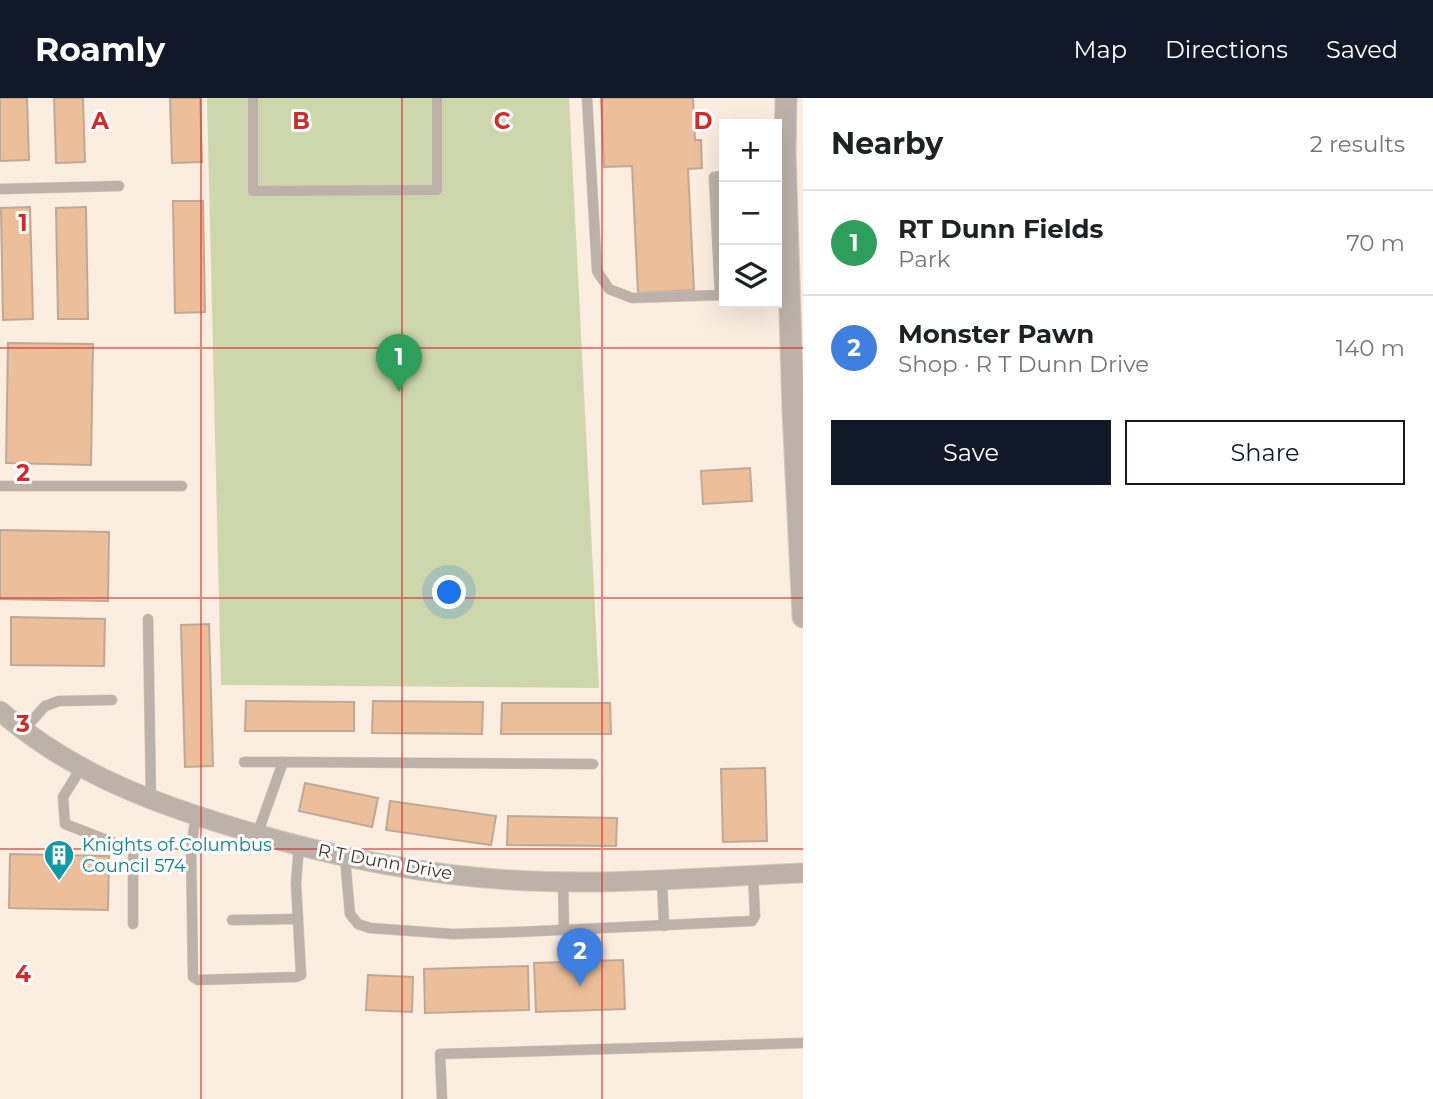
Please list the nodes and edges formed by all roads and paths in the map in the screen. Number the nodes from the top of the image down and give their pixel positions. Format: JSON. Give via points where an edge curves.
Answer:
{"nodes":[{"id":1,"x":253,"y":98,"type":"edge"},
{"id":2,"x":437,"y":98,"type":"edge"},
{"id":3,"x":587,"y":98,"type":"edge"},
{"id":4,"x":786,"y":98,"type":"edge"},
{"id":5,"x":719,"y":176,"type":"edge"},
{"id":6,"x":788,"y":180,"type":"edge"},
{"id":7,"x":120,"y":186,"type":"dead end"},
{"id":8,"x":0,"y":189,"type":"edge"},
{"id":9,"x":719,"y":251,"type":"edge"},
{"id":10,"x":719,"y":295,"type":"edge"},
{"id":11,"x":783,"y":296,"type":"edge"},
{"id":12,"x":798,"y":412,"type":"edge"},
{"id":13,"x":0,"y":486,"type":"edge"},
{"id":14,"x":183,"y":486,"type":"dead end"},
{"id":15,"x":803,"y":617,"type":"edge"},
{"id":16,"x":148,"y":619,"type":"dead end"},
{"id":17,"x":112,"y":700,"type":"dead end"},
{"id":18,"x":0,"y":711,"type":"edge"},
{"id":19,"x":23,"y":731,"type":"junction"},
{"id":20,"x":244,"y":762,"type":"dead end"},
{"id":21,"x":282,"y":762,"type":"junction"},
{"id":22,"x":593,"y":764,"type":"dead end"},
{"id":23,"x":81,"y":768,"type":"junction"},
{"id":24,"x":151,"y":801,"type":"junction"},
{"id":25,"x":196,"y":816,"type":"junction"},
{"id":26,"x":257,"y":835,"type":"junction"},
{"id":27,"x":299,"y":846,"type":"junction"},
{"id":28,"x":345,"y":859,"type":"junction"},
{"id":29,"x":803,"y":873,"type":"edge"},
{"id":30,"x":753,"y":875,"type":"junction"},
{"id":31,"x":662,"y":879,"type":"junction"},
{"id":32,"x":563,"y":881,"type":"junction"},
{"id":33,"x":298,"y":919,"type":"junction"},
{"id":34,"x":232,"y":920,"type":"dead end"},
{"id":35,"x":133,"y":924,"type":"dead end"},
{"id":36,"x":664,"y":926,"type":"junction"},
{"id":37,"x":564,"y":930,"type":"junction"},
{"id":38,"x":803,"y":1044,"type":"edge"},
{"id":39,"x":442,"y":1099,"type":"edge"}],
"edges":[{"from":1,"to":2,"type":"lane","via":[[253,191],[437,190]]},
{"from":3,"to":10,"type":"lane","via":[[597,271],[609,289],[632,298]]},
{"from":4,"to":6,"type":"street"},
{"from":5,"to":9,"type":"lane","via":[[714,177]]},
{"from":6,"to":11,"type":"street"},
{"from":7,"to":8,"type":"lane"},
{"from":11,"to":12,"type":"street"},
{"from":12,"to":15,"type":"street"},
{"from":13,"to":14,"type":"lane"},
{"from":16,"to":24,"type":"lane"},
{"from":17,"to":19,"type":"lane","via":[[59,701],[45,706]]},
{"from":18,"to":19,"type":"street","name":"R T Dunn Drive"},
{"from":19,"to":23,"type":"street","name":"R T Dunn Drive"},
{"from":20,"to":21,"type":"lane"},
{"from":21,"to":22,"type":"lane"},
{"from":21,"to":26,"type":"lane"},
{"from":23,"to":24,"type":"street","name":"R T Dunn Drive"},
{"from":23,"to":35,"type":"lane","via":[[62,797],[65,824],[133,850]]},
{"from":24,"to":25,"type":"street","name":"R T Dunn Drive"},
{"from":25,"to":26,"type":"street","name":"R T Dunn Drive"},
{"from":25,"to":33,"type":"lane","via":[[191,849],[194,979],[301,975]]},
{"from":26,"to":27,"type":"street","name":"R T Dunn Drive"},
{"from":27,"to":28,"type":"street","name":"R T Dunn Drive"},
{"from":27,"to":33,"type":"lane"},
{"from":28,"to":32,"type":"street","name":"R T Dunn Drive","via":[[511,880]]},
{"from":28,"to":37,"type":"lane","via":[[352,920],[369,928],[453,934]]},
{"from":29,"to":30,"type":"street","name":"R T Dunn Drive"},
{"from":30,"to":31,"type":"street","name":"R T Dunn Drive"},
{"from":30,"to":36,"type":"lane","via":[[752,920]]},
{"from":31,"to":32,"type":"street","name":"R T Dunn Drive"},
{"from":31,"to":36,"type":"lane"},
{"from":32,"to":37,"type":"lane"},
{"from":33,"to":34,"type":"lane"},
{"from":36,"to":37,"type":"lane"},
{"from":38,"to":39,"type":"lane","via":[[440,1054]]}]}
